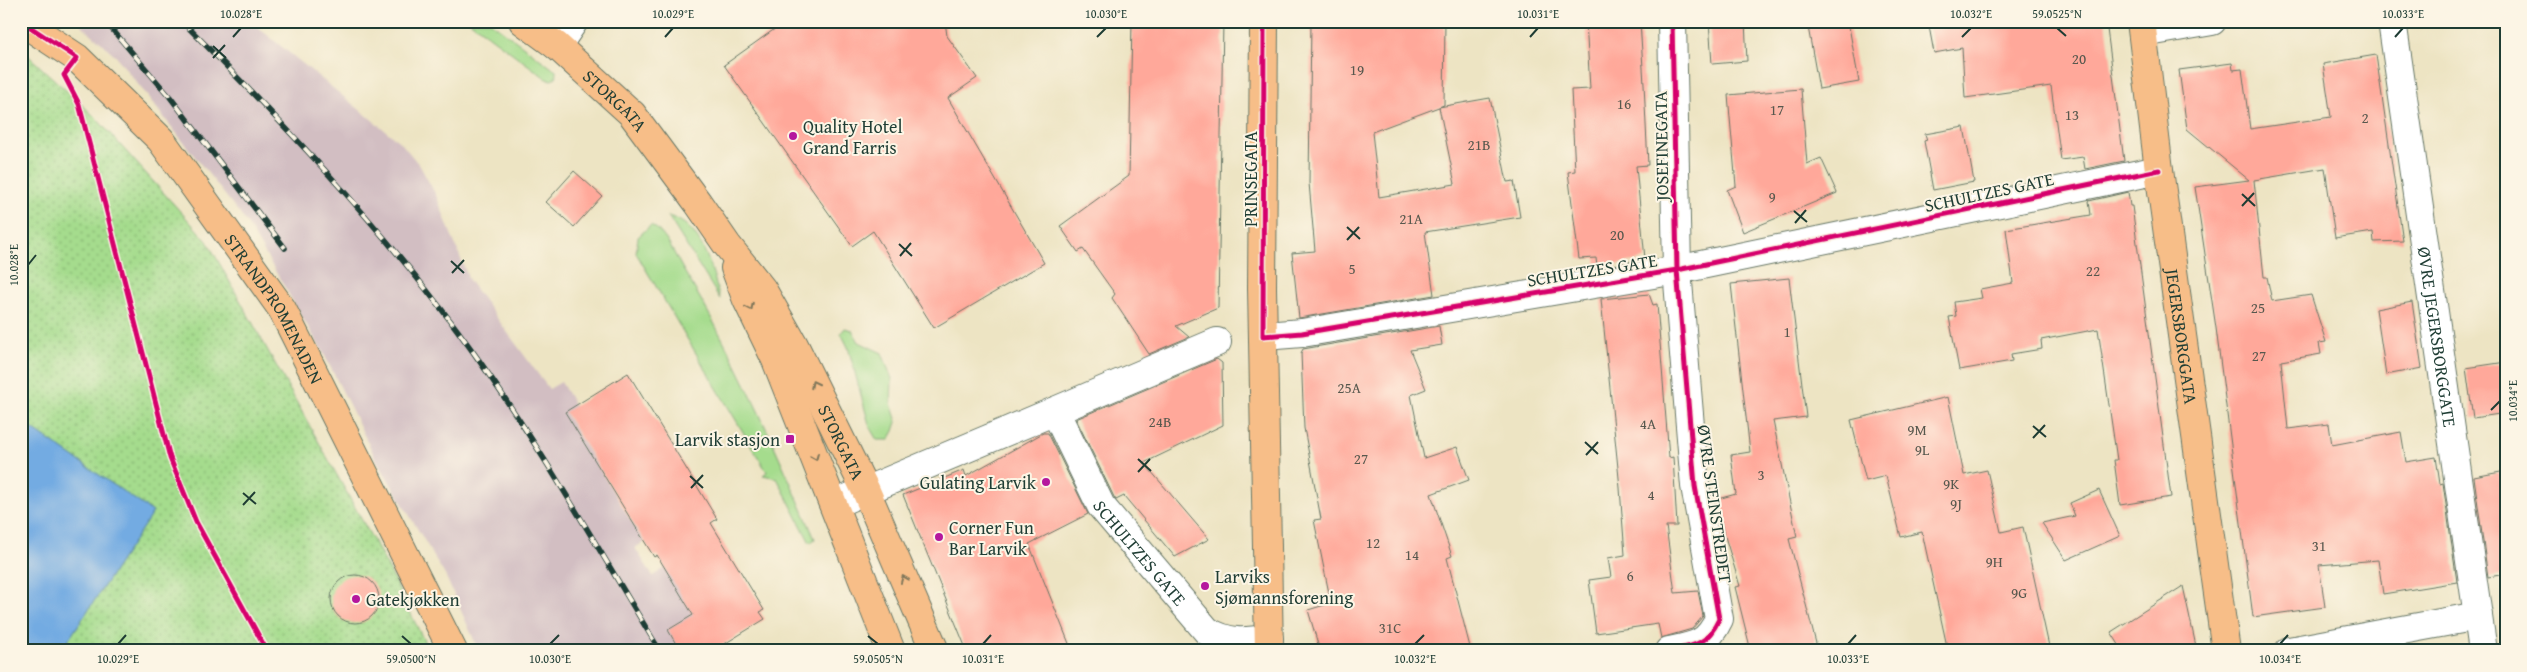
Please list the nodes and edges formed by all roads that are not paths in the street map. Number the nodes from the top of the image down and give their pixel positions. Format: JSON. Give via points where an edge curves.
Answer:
{"nodes":[{"id":1,"x":22,"y":21,"type":"edge"},
{"id":2,"x":523,"y":21,"type":"edge"},
{"id":3,"x":574,"y":21,"type":"edge"},
{"id":4,"x":1264,"y":21,"type":"edge"},
{"id":5,"x":1672,"y":21,"type":"edge"},
{"id":6,"x":2212,"y":21,"type":"edge"},
{"id":7,"x":2392,"y":21,"type":"edge"},
{"id":8,"x":2142,"y":27,"type":"edge"},
{"id":9,"x":557,"y":46,"type":"junction"},
{"id":10,"x":2159,"y":170,"type":"junction"},
{"id":11,"x":727,"y":246,"type":"junction"},
{"id":12,"x":1676,"y":270,"type":"junction"},
{"id":13,"x":1263,"y":336,"type":"junction"},
{"id":14,"x":1217,"y":342,"type":"dead end"},
{"id":15,"x":1055,"y":411,"type":"junction"},
{"id":16,"x":866,"y":491,"type":"junction"},
{"id":17,"x":834,"y":504,"type":"junction"},
{"id":18,"x":2478,"y":616,"type":"junction"},
{"id":19,"x":1269,"y":645,"type":"edge"},
{"id":20,"x":453,"y":651,"type":"edge"},
{"id":21,"x":891,"y":651,"type":"edge"},
{"id":22,"x":935,"y":651,"type":"edge"},
{"id":23,"x":1669,"y":651,"type":"edge"},
{"id":24,"x":2226,"y":651,"type":"edge"},
{"id":25,"x":2289,"y":651,"type":"edge"},
{"id":26,"x":2483,"y":651,"type":"edge"}],
"edges":[{"from":1,"to":20,"type":"main road","name":"STRANDPROMENADEN","via":[[77,58],[160,140],[282,309]]},
{"from":2,"to":9,"type":"main road","name":"STORGATA"},
{"from":3,"to":9,"type":"street"},
{"from":4,"to":13,"type":"main road","name":"PRINSEGATA"},
{"from":5,"to":12,"type":"street","name":"JOSEFINEGATA"},
{"from":6,"to":8,"type":"street"},
{"from":7,"to":18,"type":"street","name":"ØVRE JEGERSBORGGATE"},
{"from":8,"to":10,"type":"main road","name":"JEGERSBORGGATA"},
{"from":9,"to":11,"type":"main road","name":"STORGATA","via":[[632,114]]},
{"from":10,"to":12,"type":"street","name":"SCHULTZES GATE"},
{"from":10,"to":24,"type":"main road","name":"JEGERSBORGGATA"},
{"from":16,"to":11,"type":"main road","name":"STORGATA","one_way":true,"via":[[794,345],[762,289]]},
{"from":11,"to":17,"type":"main road","name":"STORGATA","one_way":true},
{"from":12,"to":13,"type":"street","name":"SCHULTZES GATE","via":[[1302,333]]},
{"from":12,"to":23,"type":"street","name":"ØVRE STEINSTREDET","via":[[1695,486],[1719,619],[1705,641]]},
{"from":13,"to":19,"type":"main road","name":"PRINSEGATA"},
{"from":14,"to":15,"type":"street"},
{"from":15,"to":16,"type":"street"},
{"from":15,"to":19,"type":"street","name":"SCHULTZES GATE","via":[[1101,506],[1207,631],[1222,640]]},
{"from":16,"to":17,"type":"street"},
{"from":22,"to":16,"type":"main road","name":"STORGATA","one_way":true},
{"from":17,"to":21,"type":"main road","name":"STORGATA"},
{"from":18,"to":25,"type":"street"},
{"from":18,"to":26,"type":"street","name":"ØVRE JEGERSBORGGATE"}]}
